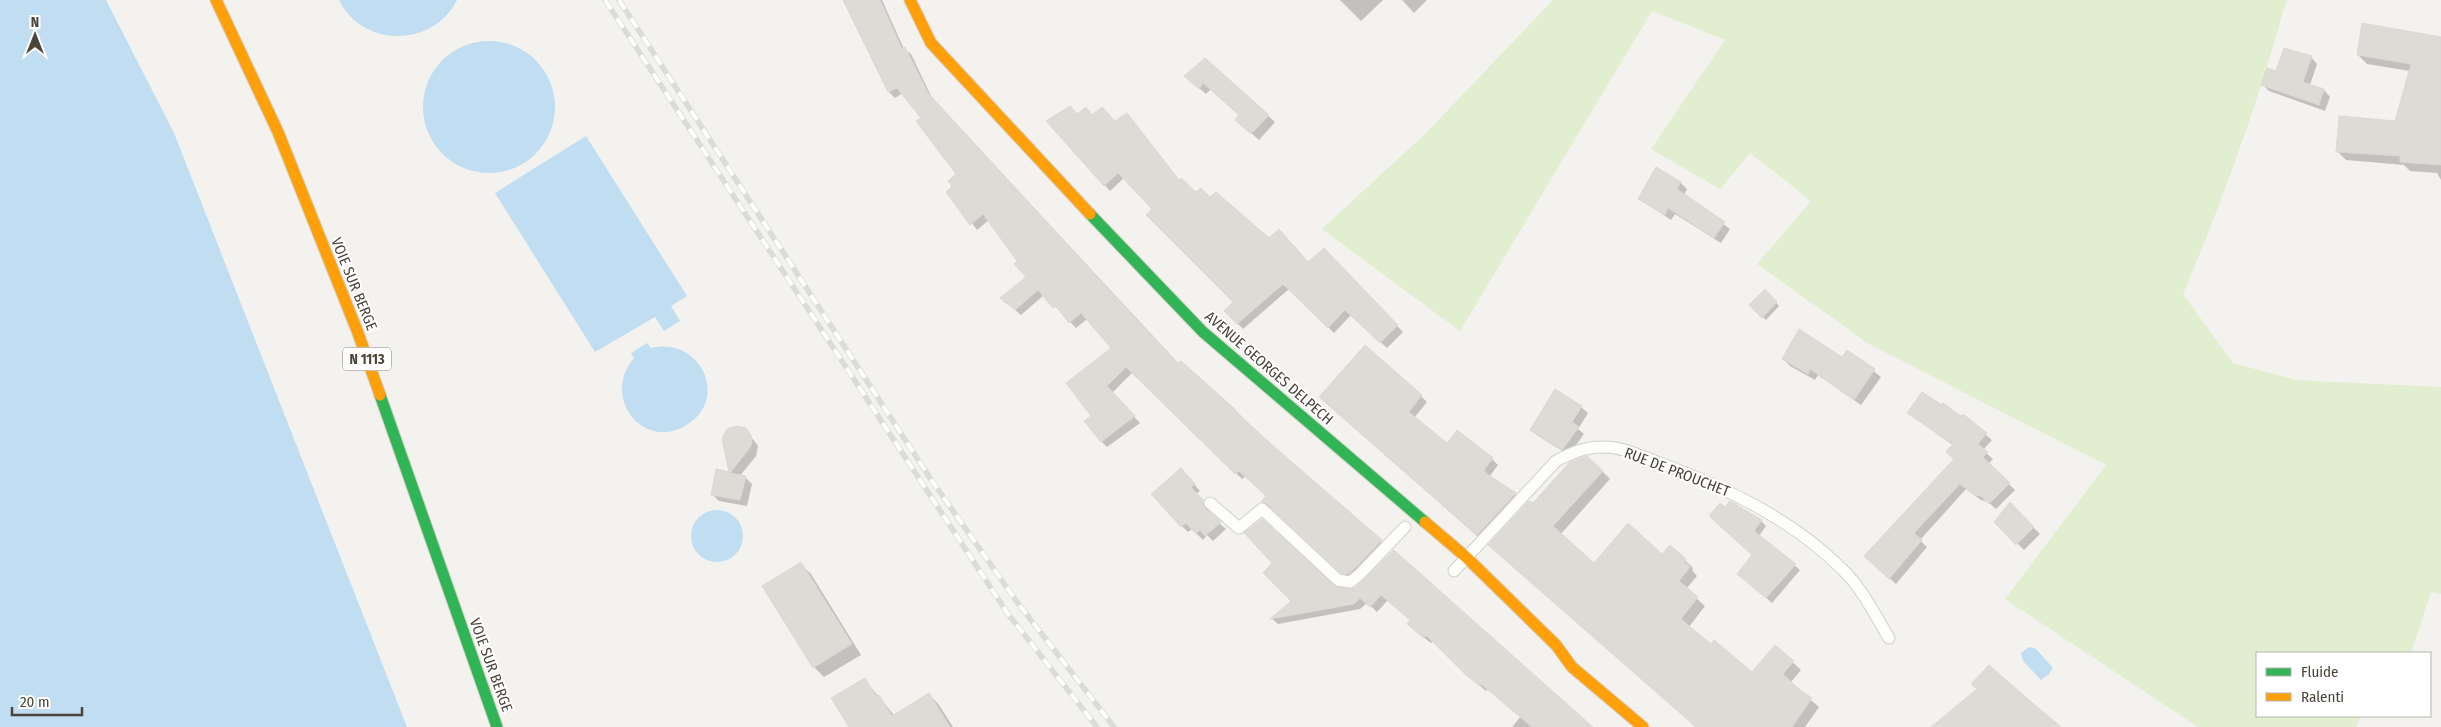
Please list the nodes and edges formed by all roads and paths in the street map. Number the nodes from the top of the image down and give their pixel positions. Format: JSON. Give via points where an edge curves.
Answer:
{"nodes":[{"id":1,"x":216,"y":0,"type":"edge"},
{"id":2,"x":910,"y":0,"type":"edge"},
{"id":3,"x":931,"y":43,"type":"junction"},
{"id":4,"x":960,"y":92,"type":"dead end"},
{"id":5,"x":1148,"y":292,"type":"dead end"},
{"id":6,"x":1211,"y":355,"type":"dead end"},
{"id":7,"x":1210,"y":503,"type":"dead end"},
{"id":8,"x":1405,"y":527,"type":"dead end"},
{"id":9,"x":1466,"y":557,"type":"junction"},
{"id":10,"x":1454,"y":571,"type":"dead end"},
{"id":11,"x":1526,"y":632,"type":"dead end"},
{"id":12,"x":1889,"y":638,"type":"dead end"},
{"id":13,"x":1572,"y":667,"type":"junction"},
{"id":14,"x":497,"y":727,"type":"edge"},
{"id":15,"x":1642,"y":727,"type":"edge"}],
"edges":[{"from":1,"to":14,"type":"main road","name":"VOIE SUR BERGE","number":"N 1113","via":[[278,132],[358,333]]},
{"from":2,"to":3,"type":"main road","name":"AVENUE GEORGES DELPECH"},
{"from":3,"to":4,"type":"main road"},
{"from":3,"to":9,"type":"main road","name":"AVENUE GEORGES DELPECH","via":[[1077,202],[1203,332]]},
{"from":5,"to":6,"type":"main road"},
{"from":7,"to":8,"type":"lane","via":[[1239,528],[1262,509],[1338,580],[1350,582]]},
{"from":9,"to":10,"type":"lane","name":"RUE DE PROUCHET"},
{"from":9,"to":12,"type":"lane","name":"RUE DE PROUCHET","via":[[1556,461],[1578,450],[1603,447],[1624,450],[1729,491],[1819,547],[1855,584]]},
{"from":9,"to":13,"type":"main road","name":"AVENUE GEORGES DELPECH","via":[[1556,645]]},
{"from":11,"to":13,"type":"main road"},
{"from":13,"to":15,"type":"main road","name":"AVENUE GEORGES DELPECH"}]}
